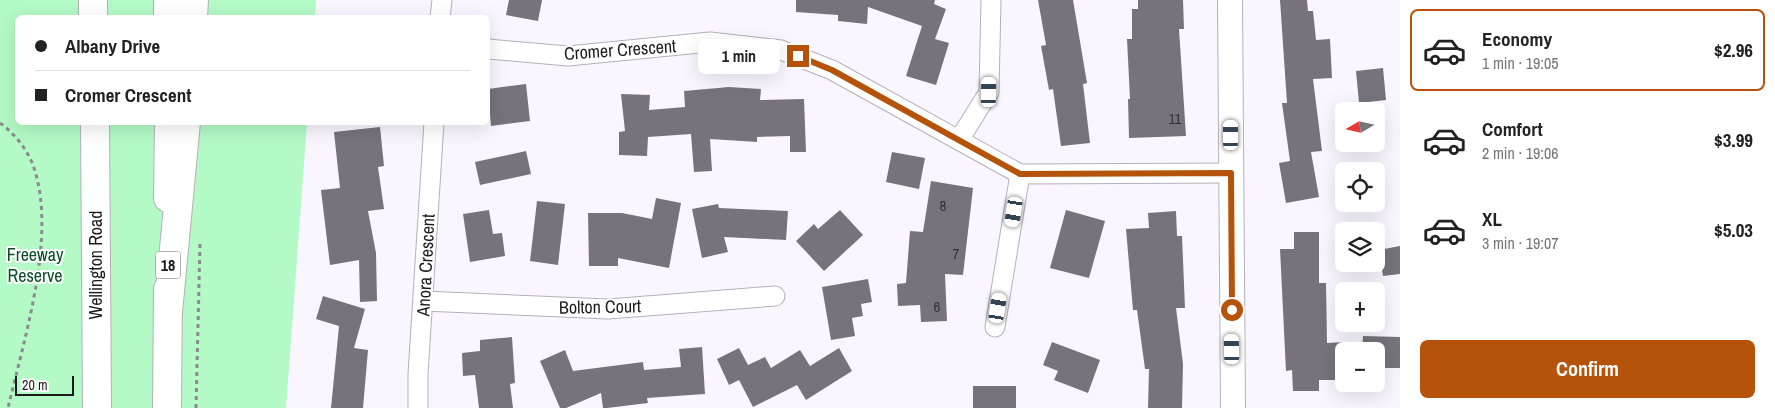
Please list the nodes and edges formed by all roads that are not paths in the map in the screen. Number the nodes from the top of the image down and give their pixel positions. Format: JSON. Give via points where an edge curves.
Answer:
{"nodes":[{"id":1,"x":93,"y":0,"type":"edge"},
{"id":2,"x":168,"y":0,"type":"edge"},
{"id":3,"x":194,"y":0,"type":"edge"},
{"id":4,"x":442,"y":0,"type":"edge"},
{"id":5,"x":991,"y":0,"type":"edge"},
{"id":6,"x":1230,"y":0,"type":"edge"},
{"id":7,"x":93,"y":15,"type":"edge"},
{"id":8,"x":168,"y":15,"type":"edge"},
{"id":9,"x":193,"y":15,"type":"edge"},
{"id":10,"x":440,"y":15,"type":"edge"},
{"id":11,"x":490,"y":50,"type":"edge"},
{"id":12,"x":94,"y":125,"type":"edge"},
{"id":13,"x":168,"y":125,"type":"edge"},
{"id":14,"x":186,"y":125,"type":"edge"},
{"id":15,"x":434,"y":125,"type":"edge"},
{"id":16,"x":960,"y":140,"type":"junction"},
{"id":17,"x":1231,"y":173,"type":"junction"},
{"id":18,"x":1020,"y":174,"type":"junction"},
{"id":19,"x":775,"y":296,"type":"dead end"},
{"id":20,"x":424,"y":301,"type":"junction"},
{"id":21,"x":168,"y":312,"type":"junction"},
{"id":22,"x":995,"y":328,"type":"dead end"},
{"id":23,"x":97,"y":408,"type":"edge"},
{"id":24,"x":167,"y":408,"type":"edge"},
{"id":25,"x":418,"y":408,"type":"edge"},
{"id":26,"x":1233,"y":408,"type":"edge"}],
"edges":[{"from":1,"to":7,"type":"highway"},
{"from":2,"to":8,"type":"highway"},
{"from":3,"to":9,"type":"highway"},
{"from":4,"to":10,"type":"street"},
{"from":5,"to":16,"type":"street","via":[[989,92]]},
{"from":6,"to":17,"type":"street"},
{"from":11,"to":16,"type":"street","name":"Cromer Crescent","via":[[568,56],[710,42],[781,50],[832,70]]},
{"from":12,"to":23,"type":"highway","name":"Wellington Road"},
{"from":13,"to":21,"type":"highway","number":"18"},
{"from":14,"to":21,"type":"highway"},
{"from":15,"to":20,"type":"street","name":"Anora Crescent"},
{"from":16,"to":18,"type":"street","name":"Cromer Crescent"},
{"from":17,"to":18,"type":"street","name":"Cromer Crescent"},
{"from":17,"to":26,"type":"street"},
{"from":18,"to":22,"type":"street"},
{"from":19,"to":20,"type":"street","name":"Bolton Court","via":[[608,309]]},
{"from":20,"to":25,"type":"street","name":"Anora Crescent"},
{"from":21,"to":24,"type":"highway","number":"18"}]}
